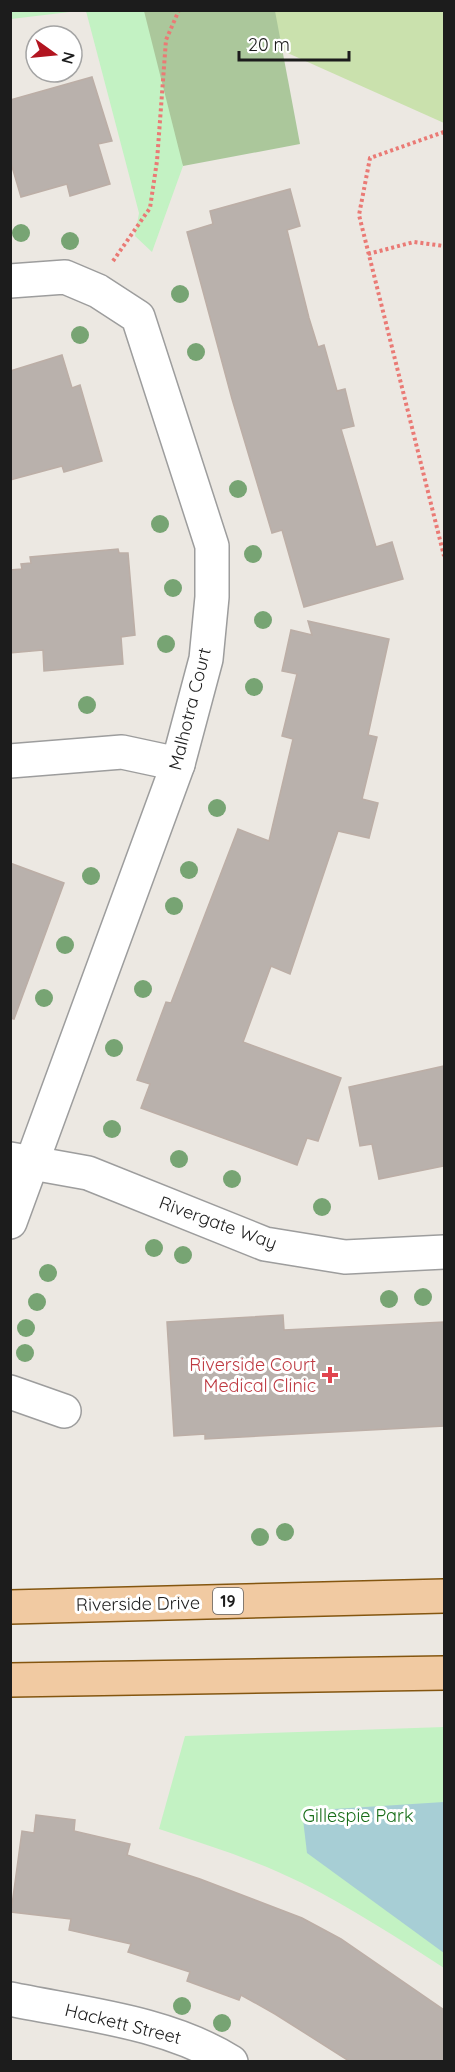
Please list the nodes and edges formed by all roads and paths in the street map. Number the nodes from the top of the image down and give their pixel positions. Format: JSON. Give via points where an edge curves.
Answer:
{"nodes":[{"id":1,"x":179,"y":10,"type":"edge"},
{"id":2,"x":444,"y":132,"type":"edge"},
{"id":3,"x":444,"y":246,"type":"edge"},
{"id":4,"x":369,"y":254,"type":"junction"},
{"id":5,"x":10,"y":281,"type":"edge"},
{"id":6,"x":93,"y":289,"type":"junction"},
{"id":7,"x":444,"y":556,"type":"edge"},
{"id":8,"x":10,"y":761,"type":"edge"},
{"id":9,"x":178,"y":764,"type":"junction"},
{"id":10,"x":21,"y":1160,"type":"edge"},
{"id":11,"x":10,"y":1222,"type":"edge"},
{"id":12,"x":444,"y":1252,"type":"edge"},
{"id":13,"x":10,"y":1392,"type":"edge"},
{"id":14,"x":64,"y":1411,"type":"dead end"},
{"id":15,"x":444,"y":1596,"type":"edge"},
{"id":16,"x":10,"y":1607,"type":"edge"},
{"id":17,"x":444,"y":1673,"type":"edge"},
{"id":18,"x":10,"y":1680,"type":"edge"},
{"id":19,"x":10,"y":2000,"type":"edge"},
{"id":20,"x":231,"y":2061,"type":"edge"}],
"edges":[{"from":1,"to":6,"type":"path","via":[[166,40],[150,208]]},
{"from":2,"to":4,"type":"path","via":[[370,158],[359,215]]},
{"from":3,"to":4,"type":"path","via":[[414,242]]},
{"from":4,"to":7,"type":"path"},
{"from":5,"to":6,"type":"street","name":"Malhotra Court","via":[[65,277]]},
{"from":6,"to":9,"type":"street","name":"Malhotra Court","via":[[138,318],[212,546],[206,659]]},
{"from":8,"to":9,"type":"street","via":[[122,752]]},
{"from":9,"to":10,"type":"street","name":"Malhotra Court"},
{"from":10,"to":11,"type":"street","name":"Malhotra Court"},
{"from":10,"to":12,"type":"street","name":"Rivergate Way","via":[[88,1173],[265,1244],[345,1257]]},
{"from":13,"to":14,"type":"street"},
{"from":15,"to":16,"type":"main road","name":"Riverside Drive","number":"19"},
{"from":17,"to":18,"type":"main road"},
{"from":19,"to":20,"type":"street","name":"Hackett Street","via":[[120,2021],[204,2045]]}]}
